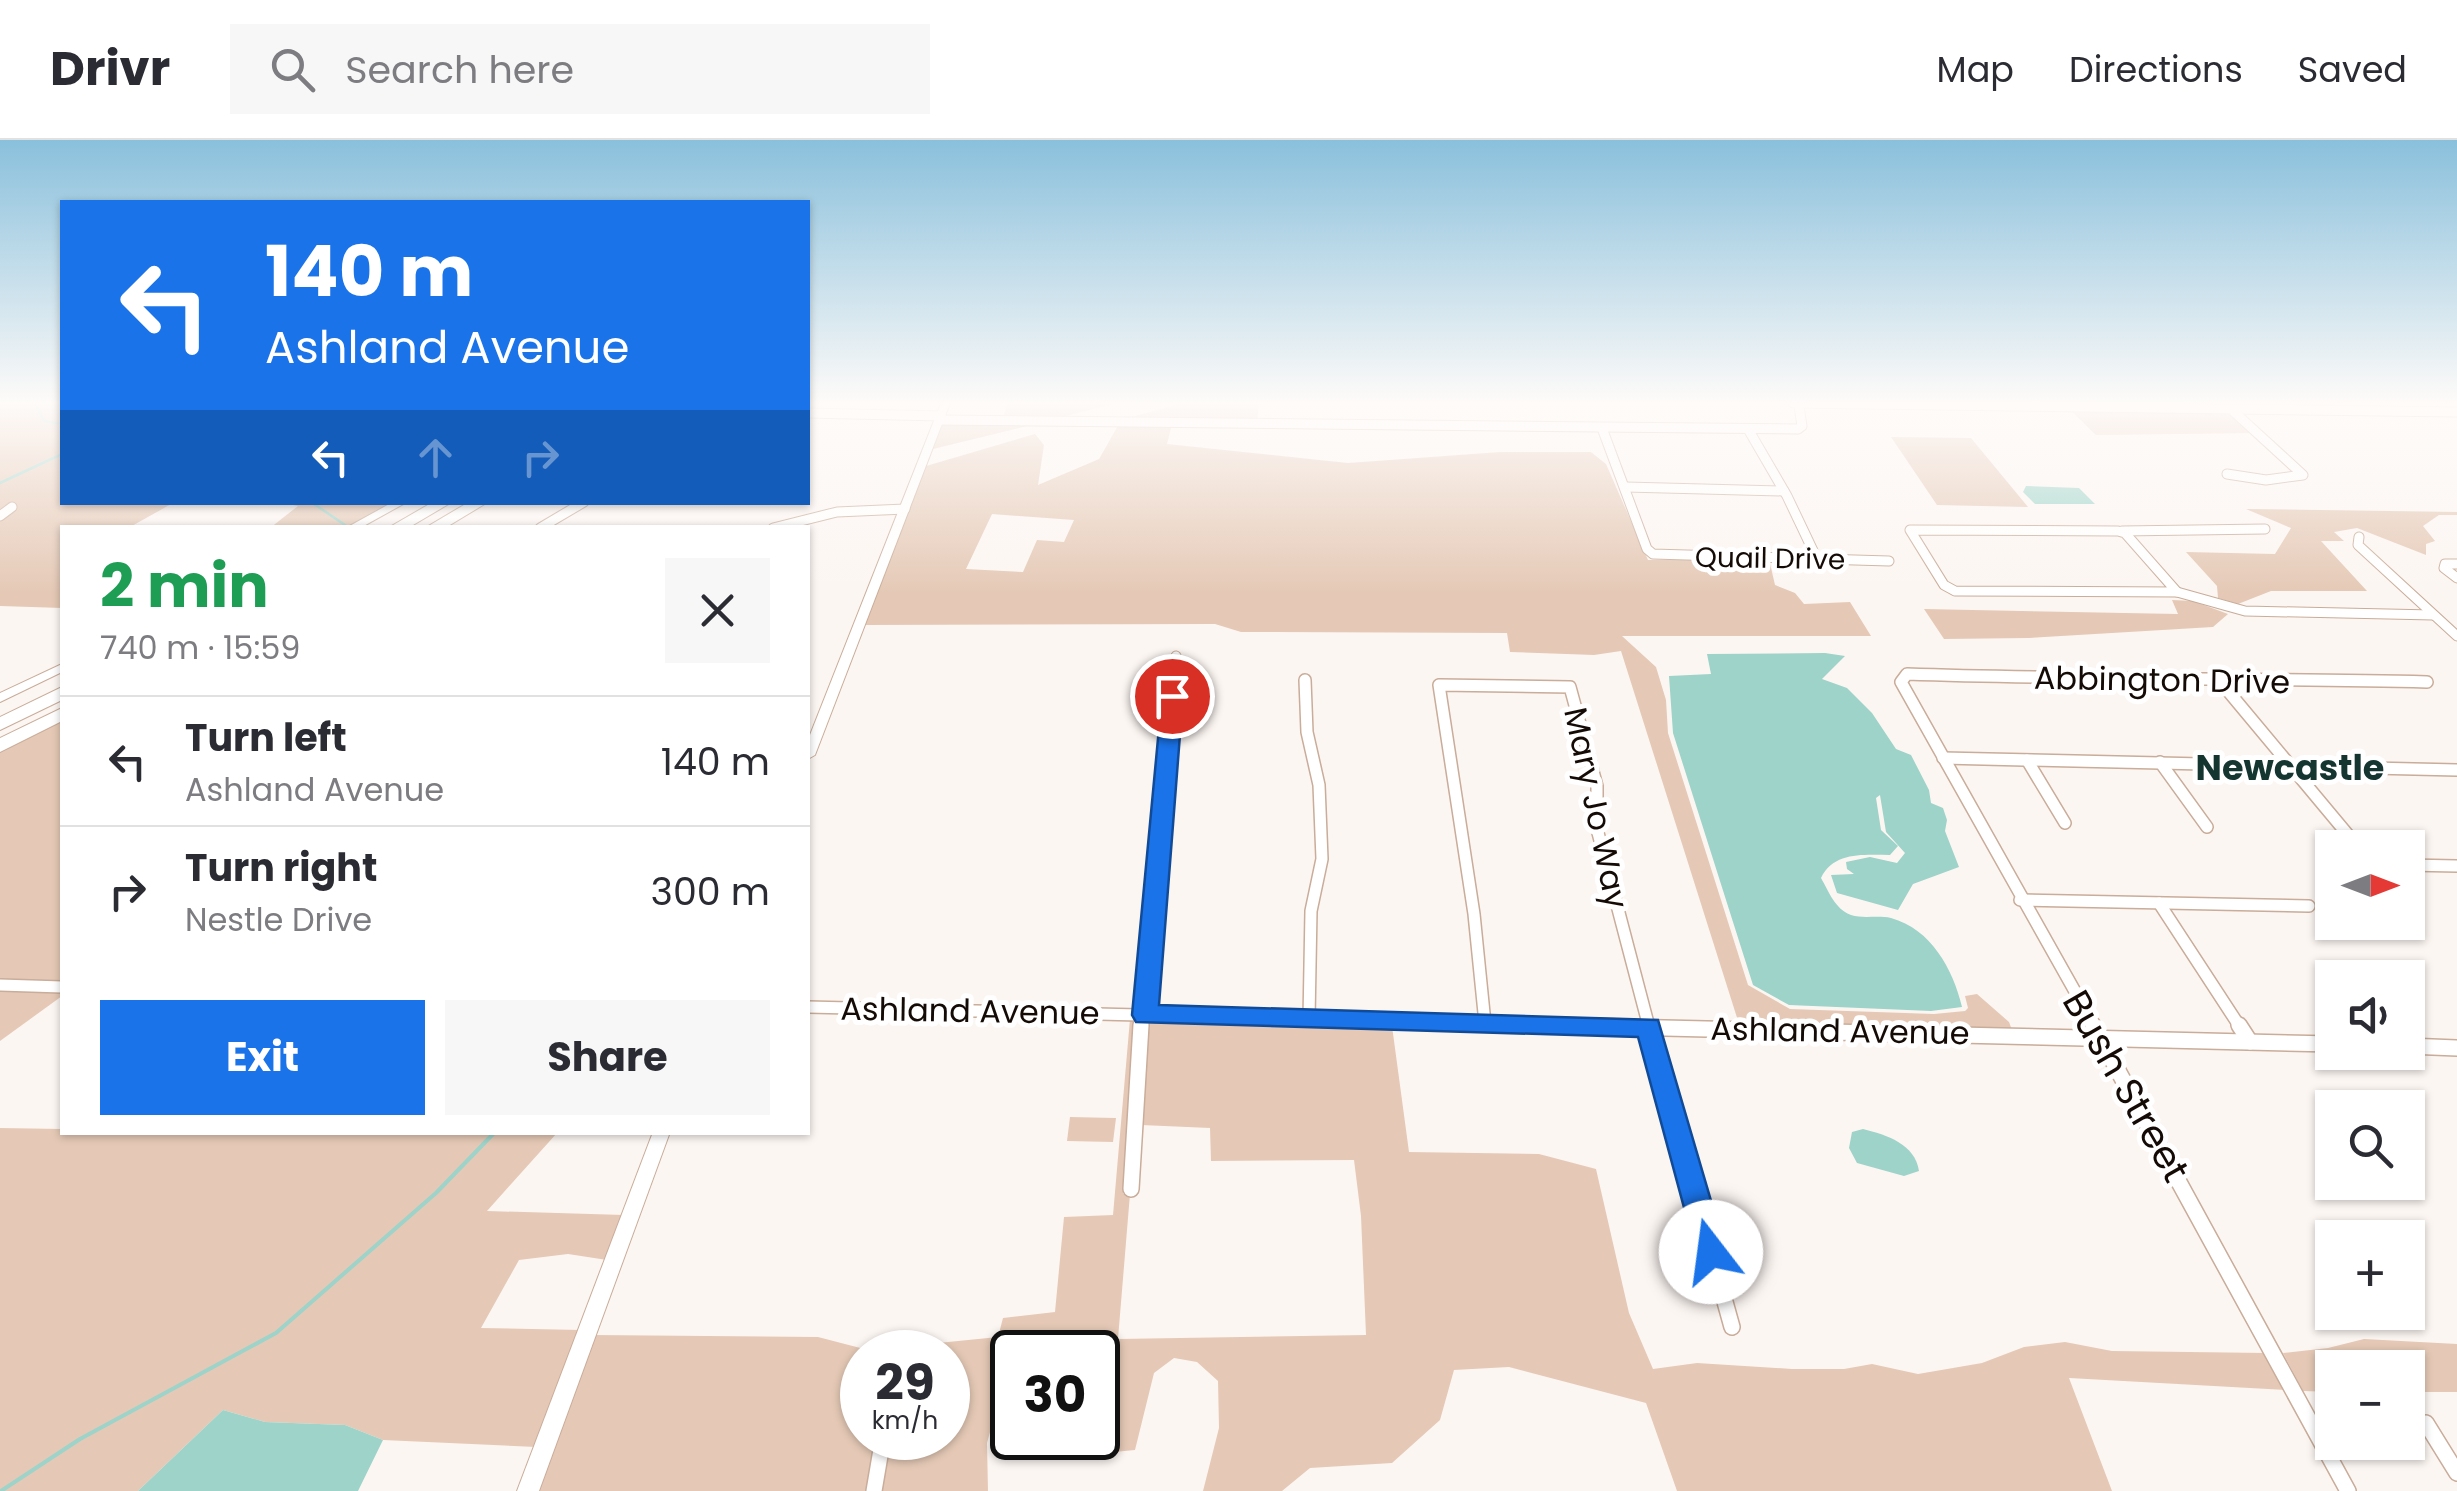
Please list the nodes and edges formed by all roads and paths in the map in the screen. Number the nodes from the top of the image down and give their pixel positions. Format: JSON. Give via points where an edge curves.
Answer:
{"nodes":[{"id":1,"x":922,"y":466,"type":"edge"},
{"id":2,"x":1617,"y":466,"type":"edge"},
{"id":3,"x":1770,"y":466,"type":"edge"},
{"id":4,"x":2293,"y":466,"type":"edge"},
{"id":5,"x":2227,"y":474,"type":"dead end"},
{"id":6,"x":1626,"y":487,"type":"junction"},
{"id":7,"x":1784,"y":490,"type":"junction"},
{"id":8,"x":396,"y":505,"type":"edge"},
{"id":9,"x":439,"y":505,"type":"edge"},
{"id":10,"x":475,"y":505,"type":"edge"},
{"id":11,"x":579,"y":505,"type":"edge"},
{"id":12,"x":12,"y":507,"type":"dead end"},
{"id":13,"x":905,"y":509,"type":"junction"},
{"id":14,"x":0,"y":516,"type":"edge"},
{"id":15,"x":358,"y":525,"type":"edge"},
{"id":16,"x":401,"y":525,"type":"edge"},
{"id":17,"x":438,"y":525,"type":"edge"},
{"id":18,"x":545,"y":525,"type":"edge"},
{"id":19,"x":786,"y":525,"type":"edge"},
{"id":20,"x":2266,"y":530,"type":"dead end"},
{"id":21,"x":2118,"y":531,"type":"junction"},
{"id":22,"x":2358,"y":537,"type":"dead end"},
{"id":23,"x":1816,"y":558,"type":"junction"},
{"id":24,"x":1889,"y":561,"type":"dead end"},
{"id":25,"x":2457,"y":564,"type":"edge"},
{"id":26,"x":2457,"y":578,"type":"edge"},
{"id":27,"x":2174,"y":592,"type":"junction"},
{"id":28,"x":2433,"y":615,"type":"junction"},
{"id":29,"x":2457,"y":636,"type":"edge"},
{"id":30,"x":1176,"y":656,"type":"dead end"},
{"id":31,"x":60,"y":669,"type":"edge"},
{"id":32,"x":2218,"y":678,"type":"junction"},
{"id":33,"x":1306,"y":680,"type":"dead end"},
{"id":34,"x":1901,"y":682,"type":"joint"},
{"id":35,"x":2427,"y":682,"type":"dead end"},
{"id":36,"x":60,"y":693,"type":"edge"},
{"id":37,"x":0,"y":698,"type":"edge"},
{"id":38,"x":60,"y":715,"type":"edge"},
{"id":39,"x":0,"y":724,"type":"edge"},
{"id":40,"x":0,"y":746,"type":"edge"},
{"id":41,"x":810,"y":750,"type":"edge"},
{"id":42,"x":1943,"y":758,"type":"junction"},
{"id":43,"x":2027,"y":760,"type":"junction"},
{"id":44,"x":2160,"y":762,"type":"junction"},
{"id":45,"x":2290,"y":765,"type":"junction"},
{"id":46,"x":2457,"y":770,"type":"edge"},
{"id":47,"x":2065,"y":823,"type":"dead end"},
{"id":48,"x":2206,"y":827,"type":"dead end"},
{"id":49,"x":2344,"y":830,"type":"edge"},
{"id":50,"x":2425,"y":865,"type":"edge"},
{"id":51,"x":2457,"y":866,"type":"edge"},
{"id":52,"x":2020,"y":900,"type":"junction"},
{"id":53,"x":2159,"y":903,"type":"junction"},
{"id":54,"x":2309,"y":906,"type":"dead end"},
{"id":55,"x":0,"y":986,"type":"edge"},
{"id":56,"x":60,"y":987,"type":"edge"},
{"id":57,"x":810,"y":1007,"type":"edge"},
{"id":58,"x":1143,"y":1015,"type":"junction"},
{"id":59,"x":1310,"y":1019,"type":"junction"},
{"id":60,"x":1486,"y":1023,"type":"junction"},
{"id":61,"x":1649,"y":1027,"type":"junction"},
{"id":62,"x":2098,"y":1037,"type":"junction"},
{"id":63,"x":2250,"y":1042,"type":"junction"},
{"id":64,"x":2315,"y":1044,"type":"edge"},
{"id":65,"x":2425,"y":1047,"type":"edge"},
{"id":66,"x":2457,"y":1048,"type":"edge"},
{"id":67,"x":661,"y":1135,"type":"edge"},
{"id":68,"x":1131,"y":1189,"type":"dead end"},
{"id":69,"x":1732,"y":1326,"type":"dead end"},
{"id":70,"x":2426,"y":1422,"type":"dead end"},
{"id":71,"x":879,"y":1460,"type":"edge"},
{"id":72,"x":2457,"y":1474,"type":"edge"},
{"id":73,"x":528,"y":1491,"type":"edge"},
{"id":74,"x":874,"y":1491,"type":"edge"},
{"id":75,"x":2348,"y":1491,"type":"edge"}],
"edges":[{"from":1,"to":13,"type":"street"},
{"from":2,"to":6,"type":"street"},
{"from":3,"to":7,"type":"street"},
{"from":4,"to":5,"type":"street","via":[[2303,475]]},
{"from":6,"to":7,"type":"street"},
{"from":6,"to":23,"type":"street","name":"Quail Drive","via":[[1652,554]]},
{"from":7,"to":23,"type":"street"},
{"from":8,"to":15,"type":"street"},
{"from":9,"to":16,"type":"highway"},
{"from":10,"to":17,"type":"highway"},
{"from":11,"to":18,"type":"street"},
{"from":12,"to":14,"type":"street"},
{"from":13,"to":19,"type":"street","via":[[836,512]]},
{"from":13,"to":41,"type":"street"},
{"from":20,"to":21,"type":"street"},
{"from":21,"to":27,"type":"street"},
{"from":21,"to":27,"type":"street","via":[[1910,530],[1944,585],[1955,590]]},
{"from":22,"to":28,"type":"street","via":[[2358,545]]},
{"from":23,"to":24,"type":"street","name":"Quail Drive"},
{"from":25,"to":26,"type":"street","via":[[2444,568]]},
{"from":27,"to":28,"type":"street","via":[[2246,611]]},
{"from":28,"to":29,"type":"street"},
{"from":30,"to":58,"type":"street"},
{"from":31,"to":37,"type":"street"},
{"from":32,"to":34,"type":"street","name":"Abbington Drive","via":[[2097,682],[1908,674]]},
{"from":32,"to":35,"type":"street","name":"Abbington Drive"},
{"from":32,"to":45,"type":"street"},
{"from":33,"to":59,"type":"street","via":[[1322,859],[1311,911]]},
{"from":34,"to":42,"type":"street","name":"Bush Street"},
{"from":36,"to":39,"type":"highway"},
{"from":38,"to":40,"type":"highway"},
{"from":42,"to":43,"type":"street"},
{"from":42,"to":52,"type":"street","name":"Bush Street"},
{"from":43,"to":44,"type":"street"},
{"from":43,"to":47,"type":"street"},
{"from":44,"to":45,"type":"street"},
{"from":44,"to":48,"type":"street"},
{"from":45,"to":46,"type":"street"},
{"from":45,"to":49,"type":"street"},
{"from":50,"to":51,"type":"street"},
{"from":52,"to":53,"type":"street"},
{"from":52,"to":62,"type":"street","name":"Bush Street"},
{"from":53,"to":54,"type":"street"},
{"from":53,"to":63,"type":"street"},
{"from":55,"to":56,"type":"street"},
{"from":57,"to":58,"type":"street","name":"Ashland Avenue"},
{"from":58,"to":59,"type":"street","name":"Ashland Avenue"},
{"from":58,"to":68,"type":"street"},
{"from":59,"to":60,"type":"street","name":"Ashland Avenue"},
{"from":60,"to":61,"type":"street","name":"Ashland Avenue"},
{"from":60,"to":61,"type":"street","name":"Mary Jo Way","via":[[1439,684],[1570,687],[1597,786],[1597,829]]},
{"from":61,"to":62,"type":"street","name":"Ashland Avenue"},
{"from":61,"to":69,"type":"street","name":"Mary Jo Way"},
{"from":62,"to":63,"type":"street","name":"Ashland Avenue"},
{"from":62,"to":75,"type":"street","name":"Bush Street"},
{"from":63,"to":64,"type":"street","name":"Ashland Avenue"},
{"from":65,"to":66,"type":"street"},
{"from":67,"to":73,"type":"street"},
{"from":70,"to":72,"type":"street"},
{"from":71,"to":74,"type":"street"}]}
